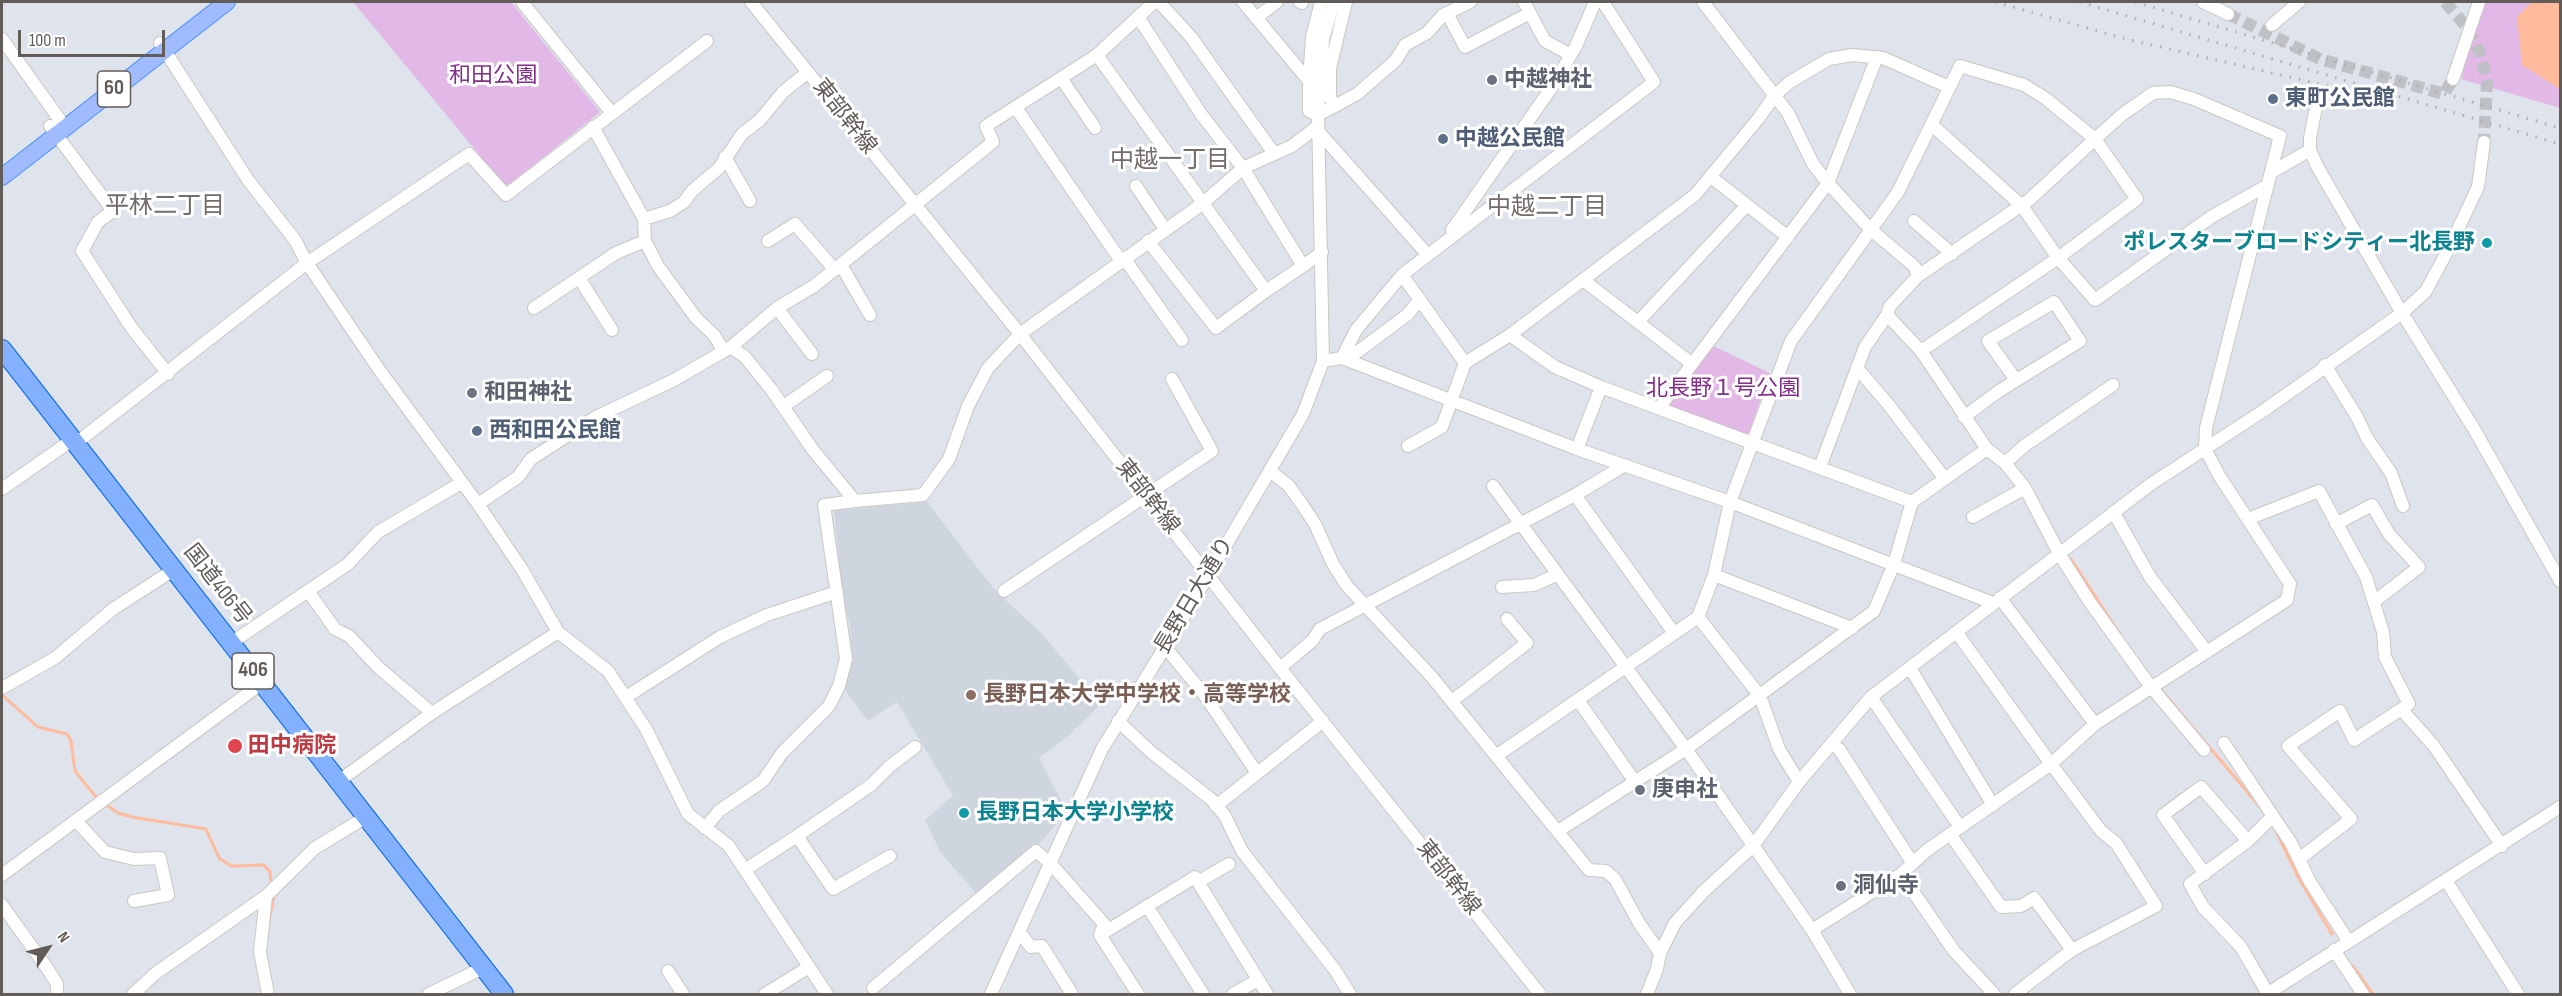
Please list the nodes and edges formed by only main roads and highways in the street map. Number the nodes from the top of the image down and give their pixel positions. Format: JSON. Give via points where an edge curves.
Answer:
{"nodes":[{"id":1,"x":213,"y":2,"type":"edge"},
{"id":2,"x":227,"y":2,"type":"edge"},
{"id":3,"x":162,"y":46,"type":"junction"},
{"id":4,"x":57,"y":126,"type":"junction"},
{"id":5,"x":2,"y":162,"type":"edge"},
{"id":6,"x":2,"y":177,"type":"edge"},
{"id":7,"x":2,"y":349,"type":"edge"},
{"id":8,"x":504,"y":994,"type":"edge"}],
"edges":[{"from":1,"to":3,"type":"main road","number":"60"},
{"from":2,"to":3,"type":"main road","number":"60"},
{"from":3,"to":4,"type":"main road","number":"60"},
{"from":4,"to":5,"type":"main road","number":"60"},
{"from":4,"to":6,"type":"main road","number":"60"},
{"from":7,"to":8,"type":"highway","name":"国道406号","number":"406"}]}
